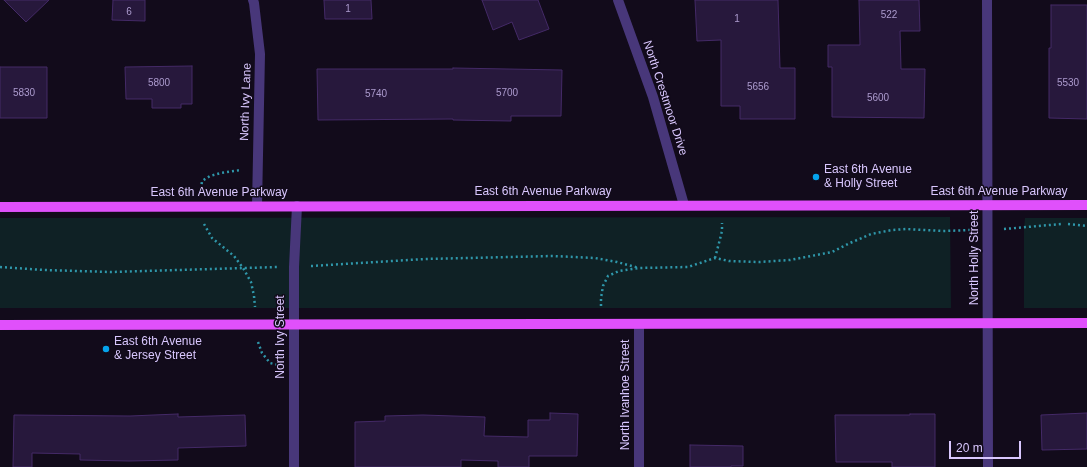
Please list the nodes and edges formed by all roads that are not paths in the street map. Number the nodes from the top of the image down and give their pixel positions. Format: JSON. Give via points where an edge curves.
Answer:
{"nodes":[{"id":1,"x":253,"y":0,"type":"edge"},
{"id":2,"x":618,"y":0,"type":"edge"},
{"id":3,"x":987,"y":0,"type":"edge"},
{"id":4,"x":684,"y":205,"type":"junction"},
{"id":5,"x":988,"y":205,"type":"junction"},
{"id":6,"x":1087,"y":205,"type":"edge"},
{"id":7,"x":257,"y":206,"type":"junction"},
{"id":8,"x":297,"y":206,"type":"junction"},
{"id":9,"x":0,"y":207,"type":"edge"},
{"id":10,"x":988,"y":323,"type":"junction"},
{"id":11,"x":1087,"y":323,"type":"edge"},
{"id":12,"x":293,"y":324,"type":"junction"},
{"id":13,"x":639,"y":324,"type":"junction"},
{"id":14,"x":0,"y":325,"type":"edge"},
{"id":15,"x":294,"y":467,"type":"edge"},
{"id":16,"x":639,"y":467,"type":"edge"},
{"id":17,"x":988,"y":467,"type":"edge"}],
"edges":[{"from":1,"to":7,"type":"street","name":"North Ivy Lane","via":[[260,54]]},
{"from":2,"to":4,"type":"street","name":"North Crestmoor Drive","via":[[653,97]]},
{"from":3,"to":5,"type":"street","name":"North Holly Street"},
{"from":4,"to":5,"type":"main road","name":"East 6th Avenue Parkway"},
{"from":4,"to":8,"type":"main road","name":"East 6th Avenue Parkway"},
{"from":5,"to":6,"type":"main road","name":"East 6th Avenue Parkway"},
{"from":5,"to":10,"type":"street","name":"North Holly Street"},
{"from":7,"to":8,"type":"main road","name":"East 6th Avenue Parkway"},
{"from":7,"to":9,"type":"main road","name":"East 6th Avenue Parkway"},
{"from":8,"to":12,"type":"street","name":"North Ivy Street"},
{"from":10,"to":11,"type":"main road"},
{"from":10,"to":13,"type":"main road"},
{"from":10,"to":17,"type":"street","name":"North Holly Street"},
{"from":12,"to":13,"type":"main road"},
{"from":12,"to":14,"type":"main road"},
{"from":12,"to":15,"type":"street","name":"North Ivy Street"},
{"from":13,"to":16,"type":"street","name":"North Ivanhoe Street"}]}
